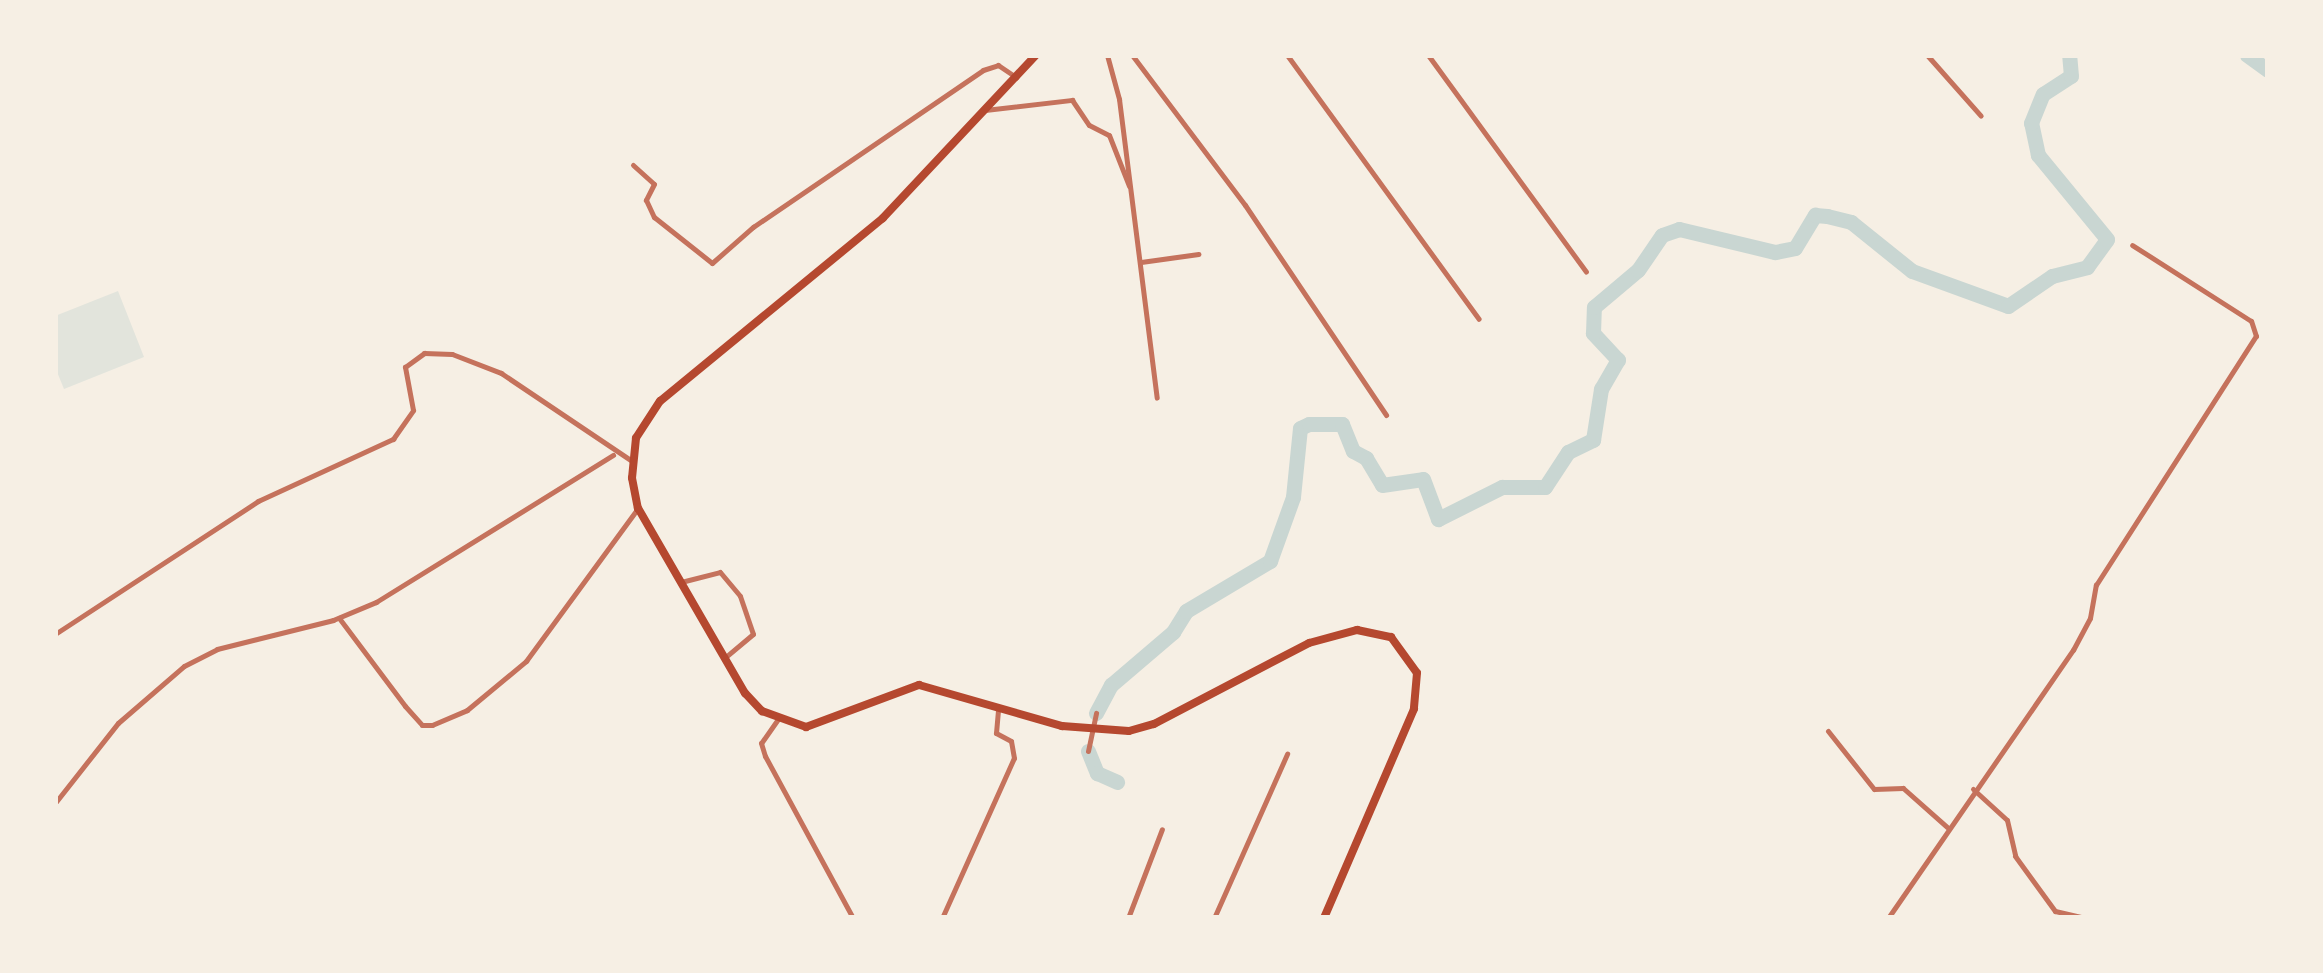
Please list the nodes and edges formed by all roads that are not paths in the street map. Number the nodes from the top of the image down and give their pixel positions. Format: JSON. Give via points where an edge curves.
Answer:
{"nodes":[{"id":1,"x":1036,"y":55,"type":"edge"},
{"id":2,"x":1107,"y":55,"type":"edge"},
{"id":3,"x":1132,"y":55,"type":"edge"},
{"id":4,"x":1287,"y":55,"type":"edge"},
{"id":5,"x":1428,"y":55,"type":"edge"},
{"id":6,"x":1927,"y":55,"type":"edge"},
{"id":7,"x":1016,"y":77,"type":"junction"},
{"id":8,"x":985,"y":110,"type":"junction"},
{"id":9,"x":1981,"y":116,"type":"dead end"},
{"id":10,"x":634,"y":165,"type":"dead end"},
{"id":11,"x":1132,"y":196,"type":"junction"},
{"id":12,"x":2132,"y":244,"type":"dead end"},
{"id":13,"x":1198,"y":254,"type":"dead end"},
{"id":14,"x":1141,"y":262,"type":"junction"},
{"id":15,"x":1586,"y":272,"type":"dead end"},
{"id":16,"x":1479,"y":319,"type":"dead end"},
{"id":17,"x":1158,"y":398,"type":"dead end"},
{"id":18,"x":1386,"y":415,"type":"dead end"},
{"id":19,"x":614,"y":454,"type":"junction"},
{"id":20,"x":632,"y":461,"type":"junction"},
{"id":21,"x":638,"y":508,"type":"junction"},
{"id":22,"x":678,"y":583,"type":"junction"},
{"id":23,"x":338,"y":618,"type":"junction"},
{"id":24,"x":55,"y":634,"type":"edge"},
{"id":25,"x":724,"y":658,"type":"junction"},
{"id":26,"x":999,"y":706,"type":"junction"},
{"id":27,"x":1096,"y":714,"type":"dead end"},
{"id":28,"x":778,"y":718,"type":"junction"},
{"id":29,"x":1828,"y":731,"type":"dead end"},
{"id":30,"x":1088,"y":751,"type":"dead end"},
{"id":31,"x":1288,"y":754,"type":"dead end"},
{"id":32,"x":1973,"y":789,"type":"junction"},
{"id":33,"x":55,"y":803,"type":"edge"},
{"id":34,"x":1947,"y":827,"type":"junction"},
{"id":35,"x":1162,"y":829,"type":"dead end"},
{"id":36,"x":853,"y":918,"type":"edge"},
{"id":37,"x":942,"y":918,"type":"edge"},
{"id":38,"x":1128,"y":918,"type":"edge"},
{"id":39,"x":1214,"y":918,"type":"edge"},
{"id":40,"x":1324,"y":918,"type":"edge"},
{"id":41,"x":1888,"y":918,"type":"edge"},
{"id":42,"x":2086,"y":918,"type":"edge"}],
"edges":[{"from":1,"to":7,"type":"highway"},
{"from":2,"to":11,"type":"street"},
{"from":3,"to":18,"type":"street","via":[[1246,205]]},
{"from":4,"to":16,"type":"street"},
{"from":5,"to":15,"type":"street","via":[[1458,87],[1468,113]]},
{"from":6,"to":9,"type":"street"},
{"from":7,"to":8,"type":"highway"},
{"from":7,"to":10,"type":"street","via":[[998,64],[983,70],[753,226],[712,264],[654,217],[646,200],[654,184]]},
{"from":8,"to":11,"type":"street","via":[[1072,100],[1088,125],[1108,135]]},
{"from":8,"to":20,"type":"highway","via":[[883,218],[749,330],[680,378],[643,423]]},
{"from":11,"to":14,"type":"street"},
{"from":12,"to":32,"type":"street","via":[[2251,322],[2256,336],[2096,585],[2090,618],[2073,650]]},
{"from":13,"to":14,"type":"street"},
{"from":14,"to":17,"type":"street"},
{"from":19,"to":20,"type":"street"},
{"from":19,"to":23,"type":"street","via":[[447,562]]},
{"from":19,"to":24,"type":"street","via":[[588,429],[501,373],[452,354],[424,353],[405,367],[413,410],[392,439],[258,501]]},
{"from":20,"to":21,"type":"highway"},
{"from":21,"to":22,"type":"highway"},
{"from":21,"to":23,"type":"street","via":[[526,661],[467,710],[432,724],[422,725],[405,706]]},
{"from":22,"to":25,"type":"highway"},
{"from":22,"to":25,"type":"street","via":[[720,572],[734,586],[753,634]]},
{"from":23,"to":33,"type":"street","via":[[217,650],[184,666],[127,713]]},
{"from":25,"to":28,"type":"highway","via":[[745,693]]},
{"from":26,"to":28,"type":"highway","via":[[919,684],[824,724]]},
{"from":26,"to":37,"type":"street","via":[[994,726],[1012,741],[1014,758]]},
{"from":26,"to":40,"type":"highway","via":[[1088,731],[1129,731],[1309,642],[1356,630],[1391,637],[1417,673],[1414,709]]},
{"from":27,"to":30,"type":"street"},
{"from":28,"to":36,"type":"street","via":[[761,743],[765,756]]},
{"from":29,"to":34,"type":"street","via":[[1874,789],[1903,788]]},
{"from":31,"to":39,"type":"street"},
{"from":32,"to":34,"type":"street"},
{"from":32,"to":42,"type":"street","via":[[2007,820],[2014,856],[2051,907]]},
{"from":34,"to":41,"type":"street"},
{"from":35,"to":38,"type":"street"}]}
